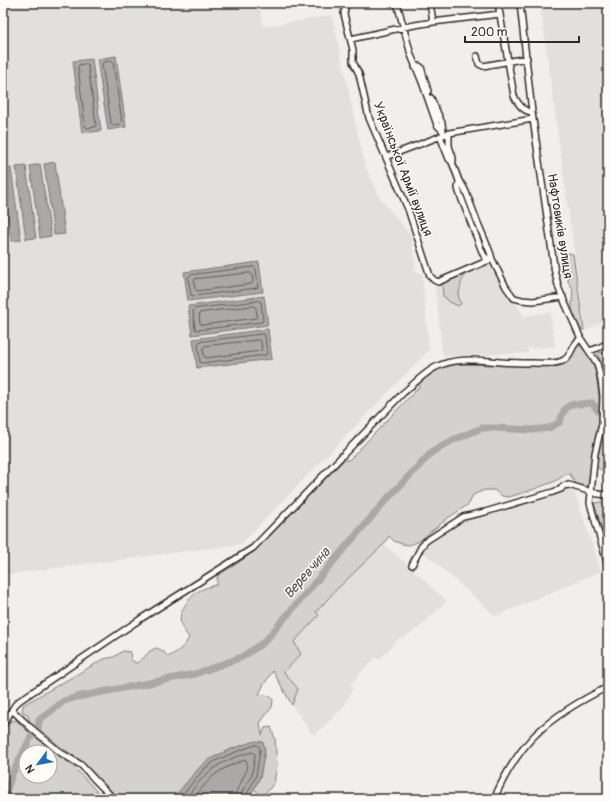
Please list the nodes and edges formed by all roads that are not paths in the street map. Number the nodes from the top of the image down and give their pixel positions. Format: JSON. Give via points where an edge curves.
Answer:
{"nodes":[{"id":1,"x":348,"y":3,"type":"edge"},
{"id":2,"x":397,"y":3,"type":"edge"},
{"id":3,"x":430,"y":3,"type":"edge"},
{"id":4,"x":498,"y":3,"type":"edge"},
{"id":5,"x":520,"y":3,"type":"edge"},
{"id":6,"x":500,"y":14,"type":"junction"},
{"id":7,"x":433,"y":22,"type":"junction"},
{"id":8,"x":404,"y":28,"type":"junction"},
{"id":9,"x":351,"y":39,"type":"junction"},
{"id":10,"x":477,"y":56,"type":"dead end"},
{"id":11,"x":527,"y":58,"type":"junction"},
{"id":12,"x":509,"y":61,"type":"junction"},
{"id":13,"x":532,"y":112,"type":"junction"},
{"id":14,"x":533,"y":119,"type":"junction"},
{"id":15,"x":444,"y":134,"type":"junction"},
{"id":16,"x":386,"y":157,"type":"junction"},
{"id":17,"x":452,"y":162,"type":"junction"},
{"id":18,"x":491,"y":260,"type":"junction"},
{"id":19,"x":563,"y":297,"type":"junction"},
{"id":20,"x":581,"y":339,"type":"junction"},
{"id":21,"x":608,"y":343,"type":"edge"},
{"id":22,"x":589,"y":351,"type":"junction"},
{"id":23,"x":590,"y":492,"type":"junction"},
{"id":24,"x":608,"y":495,"type":"edge"},
{"id":25,"x":412,"y":565,"type":"dead end"},
{"id":26,"x":608,"y":566,"type":"edge"},
{"id":27,"x":608,"y":687,"type":"edge"},
{"id":28,"x":12,"y":710,"type":"junction"},
{"id":29,"x":3,"y":725,"type":"edge"},
{"id":30,"x":114,"y":799,"type":"edge"},
{"id":31,"x":494,"y":799,"type":"edge"}],
"edges":[{"from":1,"to":9,"type":"street","name":"Української Армії вулиця","via":[[344,14]]},
{"from":2,"to":8,"type":"street"},
{"from":3,"to":7,"type":"street"},
{"from":4,"to":6,"type":"street"},
{"from":5,"to":11,"type":"street","name":"Нафтовиків вулиця"},
{"from":6,"to":7,"type":"street"},
{"from":6,"to":12,"type":"street"},
{"from":7,"to":8,"type":"street"},
{"from":8,"to":9,"type":"street"},
{"from":8,"to":15,"type":"street","via":[[411,56],[416,67],[421,68]]},
{"from":9,"to":16,"type":"street","name":"Української Армії вулиця","via":[[353,62],[359,74],[370,118]]},
{"from":10,"to":12,"type":"street","via":[[480,66]]},
{"from":11,"to":12,"type":"street"},
{"from":11,"to":13,"type":"street","name":"Нафтовиків вулиця"},
{"from":12,"to":13,"type":"street","via":[[516,99],[524,109]]},
{"from":13,"to":14,"type":"street","name":"Нафтовиків вулиця"},
{"from":14,"to":15,"type":"street"},
{"from":14,"to":19,"type":"street","name":"Нафтовиків вулиця","via":[[555,273]]},
{"from":15,"to":16,"type":"street"},
{"from":15,"to":17,"type":"street","via":[[449,159]]},
{"from":15,"to":17,"type":"street","via":[[453,158]]},
{"from":16,"to":18,"type":"street","name":"Української Армії вулиця","via":[[433,279],[441,282]]},
{"from":17,"to":18,"type":"street","via":[[460,181],[459,192],[478,243],[485,257]]},
{"from":18,"to":19,"type":"street","via":[[514,298],[533,301]]},
{"from":19,"to":20,"type":"street","name":"Нафтовиків вулиця"},
{"from":20,"to":22,"type":"street","name":"Нафтовиків вулиця"},
{"from":20,"to":28,"type":"street","via":[[568,357],[558,362],[454,360],[430,370],[403,393],[253,548],[142,618],[19,702]]},
{"from":21,"to":22,"type":"street"},
{"from":22,"to":23,"type":"street","name":"Нафтовиків вулиця","via":[[600,371],[603,403],[602,424]]},
{"from":23,"to":24,"type":"street"},
{"from":23,"to":25,"type":"street","via":[[566,485],[553,492],[463,517],[426,542]]},
{"from":23,"to":26,"type":"street","name":"Нафтовиків вулиця","via":[[590,503]]},
{"from":27,"to":31,"type":"street","via":[[575,705],[536,734],[512,765]]},
{"from":28,"to":29,"type":"street"},
{"from":28,"to":30,"type":"street","via":[[61,753],[81,765]]}]}
